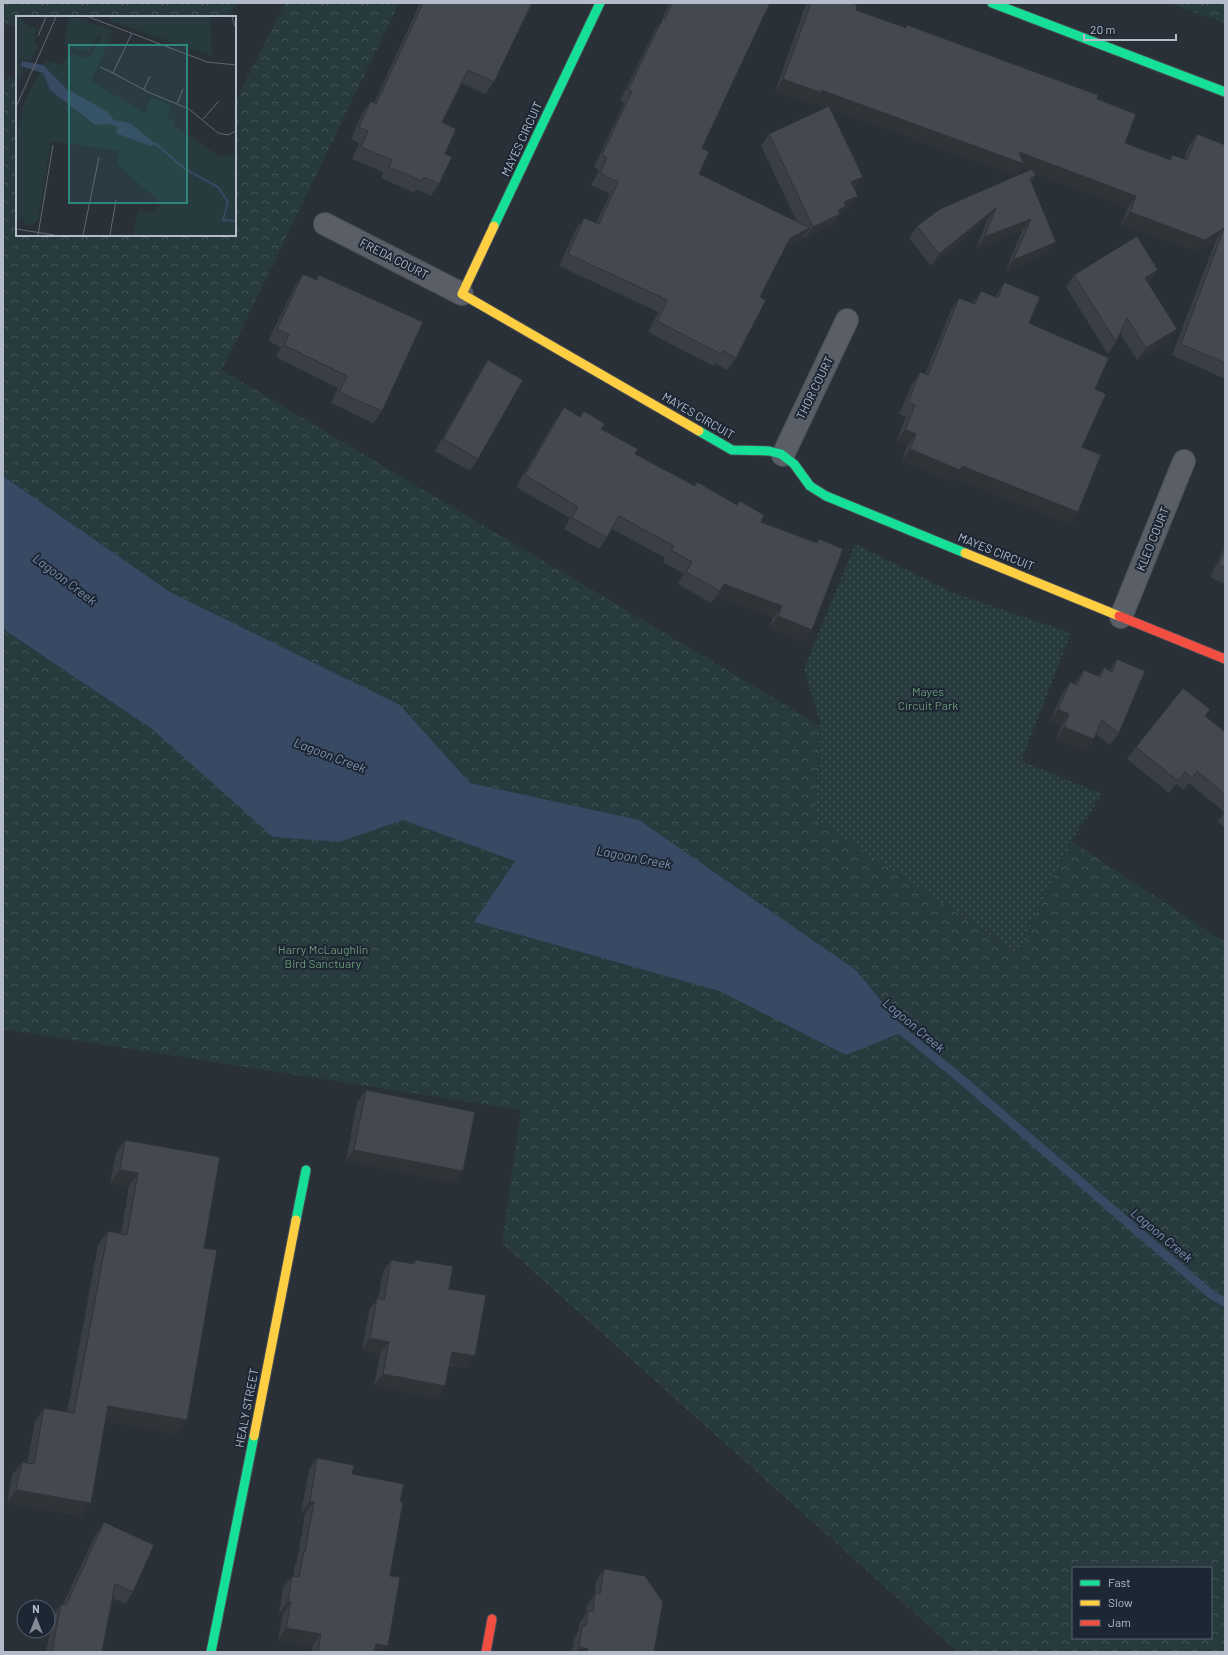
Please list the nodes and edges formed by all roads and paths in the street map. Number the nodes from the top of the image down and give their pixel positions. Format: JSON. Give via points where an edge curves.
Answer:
{"nodes":[{"id":1,"x":600,"y":3,"type":"edge"},
{"id":2,"x":992,"y":3,"type":"edge"},
{"id":3,"x":1225,"y":92,"type":"edge"},
{"id":4,"x":326,"y":224,"type":"dead end"},
{"id":5,"x":462,"y":294,"type":"junction"},
{"id":6,"x":847,"y":320,"type":"dead end"},
{"id":7,"x":783,"y":455,"type":"junction"},
{"id":8,"x":1184,"y":460,"type":"dead end"},
{"id":9,"x":1121,"y":617,"type":"junction"},
{"id":10,"x":1225,"y":659,"type":"edge"},
{"id":11,"x":306,"y":1170,"type":"dead end"},
{"id":12,"x":492,"y":1619,"type":"dead end"},
{"id":13,"x":212,"y":1652,"type":"edge"},
{"id":14,"x":486,"y":1652,"type":"edge"}],
"edges":[{"from":1,"to":5,"type":"street","name":"MAYES CIRCUIT"},
{"from":2,"to":3,"type":"street"},
{"from":4,"to":5,"type":"street","name":"FREDA COURT"},
{"from":5,"to":7,"type":"street","name":"MAYES CIRCUIT","via":[[732,450],[774,452]]},
{"from":6,"to":7,"type":"street","name":"THOR COURT"},
{"from":7,"to":9,"type":"street","name":"MAYES CIRCUIT","via":[[810,486],[826,496]]},
{"from":8,"to":9,"type":"street","name":"KLEO COURT"},
{"from":9,"to":10,"type":"street","name":"MAYES CIRCUIT"},
{"from":11,"to":13,"type":"street","name":"HEALY STREET"},
{"from":12,"to":14,"type":"street"}]}
